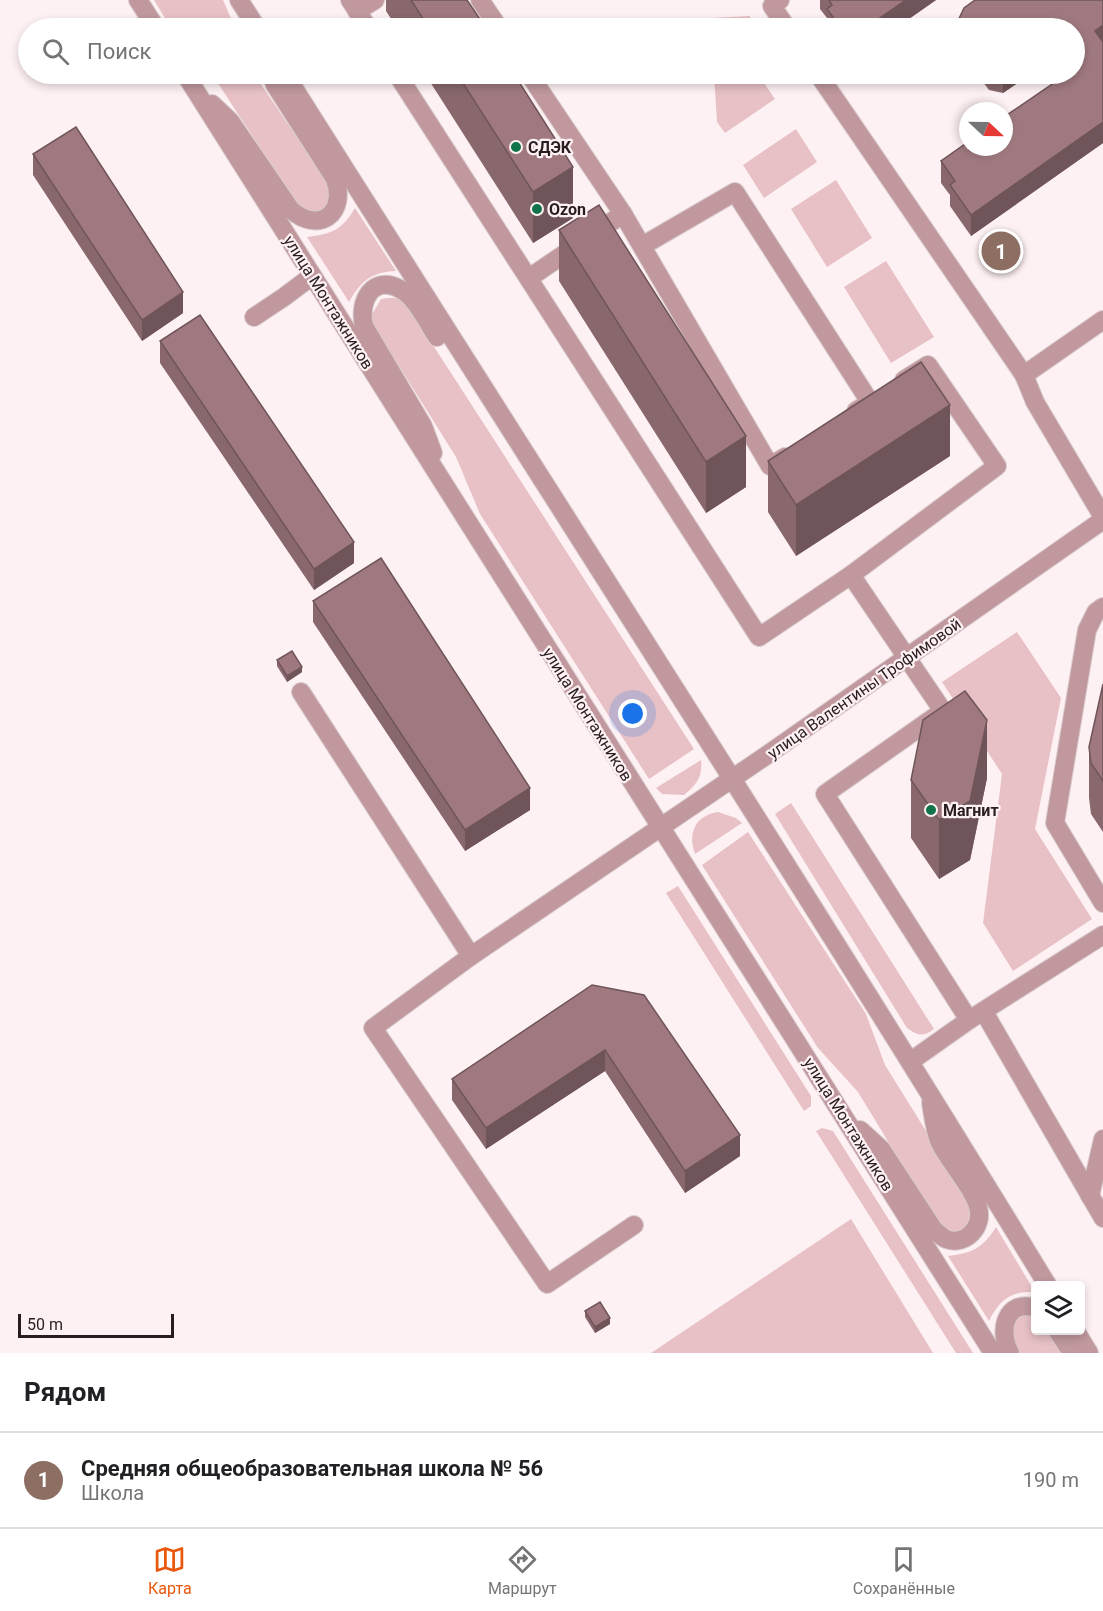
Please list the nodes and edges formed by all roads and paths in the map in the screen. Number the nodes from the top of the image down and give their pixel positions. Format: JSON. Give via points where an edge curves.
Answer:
{"nodes":[{"id":1,"x":138,"y":0,"type":"edge"},
{"id":2,"x":239,"y":0,"type":"edge"},
{"id":3,"x":375,"y":0,"type":"edge"},
{"id":4,"x":480,"y":0,"type":"edge"},
{"id":5,"x":780,"y":0,"type":"edge"},
{"id":6,"x":354,"y":6,"type":"edge"},
{"id":7,"x":150,"y":18,"type":"edge"},
{"id":8,"x":251,"y":18,"type":"edge"},
{"id":9,"x":492,"y":18,"type":"edge"},
{"id":10,"x":780,"y":18,"type":"edge"},
{"id":11,"x":191,"y":84,"type":"edge"},
{"id":12,"x":193,"y":84,"type":"edge"},
{"id":13,"x":275,"y":84,"type":"edge"},
{"id":14,"x":291,"y":84,"type":"edge"},
{"id":15,"x":403,"y":84,"type":"edge"},
{"id":16,"x":536,"y":84,"type":"edge"},
{"id":17,"x":825,"y":84,"type":"edge"},
{"id":18,"x":623,"y":214,"type":"junction"},
{"id":19,"x":642,"y":246,"type":"junction"},
{"id":20,"x":312,"y":276,"type":"junction"},
{"id":21,"x":529,"y":278,"type":"junction"},
{"id":22,"x":254,"y":317,"type":"dead end"},
{"id":23,"x":1103,"y":320,"type":"edge"},
{"id":24,"x":1024,"y":375,"type":"junction"},
{"id":25,"x":880,"y":395,"type":"junction"},
{"id":26,"x":494,"y":405,"type":"junction"},
{"id":27,"x":840,"y":421,"type":"edge"},
{"id":28,"x":800,"y":447,"type":"edge"},
{"id":29,"x":447,"y":490,"type":"junction"},
{"id":30,"x":1103,"y":519,"type":"edge"},
{"id":31,"x":851,"y":575,"type":"junction"},
{"id":32,"x":1103,"y":608,"type":"edge"},
{"id":33,"x":908,"y":658,"type":"junction"},
{"id":34,"x":301,"y":692,"type":"dead end"},
{"id":35,"x":733,"y":779,"type":"junction"},
{"id":36,"x":660,"y":829,"type":"junction"},
{"id":37,"x":1103,"y":903,"type":"edge"},
{"id":38,"x":1103,"y":935,"type":"edge"},
{"id":39,"x":471,"y":956,"type":"junction"},
{"id":40,"x":976,"y":1016,"type":"junction"},
{"id":41,"x":911,"y":1061,"type":"junction"},
{"id":42,"x":927,"y":1087,"type":"junction"},
{"id":43,"x":846,"y":1117,"type":"junction"},
{"id":44,"x":1103,"y":1138,"type":"edge"},
{"id":45,"x":1090,"y":1196,"type":"junction"},
{"id":46,"x":1103,"y":1218,"type":"edge"},
{"id":47,"x":634,"y":1225,"type":"dead end"},
{"id":48,"x":1045,"y":1281,"type":"edge"},
{"id":49,"x":1031,"y":1307,"type":"edge"},
{"id":50,"x":1060,"y":1335,"type":"edge"},
{"id":51,"x":1078,"y":1335,"type":"edge"},
{"id":52,"x":993,"y":1353,"type":"edge"},
{"id":53,"x":1010,"y":1353,"type":"edge"},
{"id":54,"x":1072,"y":1353,"type":"edge"},
{"id":55,"x":1089,"y":1353,"type":"edge"}],
"edges":[{"from":1,"to":7,"type":"street"},
{"from":2,"to":8,"type":"street"},
{"from":3,"to":6,"type":"street"},
{"from":4,"to":9,"type":"street"},
{"from":5,"to":10,"type":"street","via":[[771,6]]},
{"from":11,"to":20,"type":"street","name":"улица Монтажников"},
{"from":12,"to":13,"type":"street","via":[[230,121],[291,210],[300,218],[322,220],[332,213],[339,192]]},
{"from":14,"to":26,"type":"street"},
{"from":15,"to":21,"type":"street"},
{"from":16,"to":18,"type":"street"},
{"from":17,"to":24,"type":"street"},
{"from":18,"to":19,"type":"street"},
{"from":18,"to":21,"type":"street"},
{"from":19,"to":25,"type":"street","via":[[735,192]]},
{"from":19,"to":28,"type":"street","via":[[770,466]]},
{"from":20,"to":22,"type":"street"},
{"from":20,"to":29,"type":"street","name":"улица Монтажников"},
{"from":21,"to":31,"type":"street","via":[[759,637]]},
{"from":23,"to":24,"type":"street"},
{"from":24,"to":30,"type":"street","via":[[1035,402]]},
{"from":25,"to":27,"type":"street"},
{"from":25,"to":31,"type":"street","via":[[928,365],[997,466]]},
{"from":26,"to":29,"type":"street","via":[[458,368],[410,297],[390,286],[380,285],[370,291],[363,301],[364,326],[423,426]]},
{"from":26,"to":35,"type":"street"},
{"from":29,"to":36,"type":"street","name":"улица Монтажников"},
{"from":30,"to":33,"type":"street","name":"улица Валентины Трофимовой"},
{"from":31,"to":33,"type":"street"},
{"from":32,"to":37,"type":"street","via":[[1096,612],[1087,630],[1055,823]]},
{"from":33,"to":35,"type":"street","name":"улица Валентины Трофимовой"},
{"from":33,"to":40,"type":"street","via":[[943,711],[825,794],[862,854]]},
{"from":34,"to":39,"type":"street"},
{"from":35,"to":36,"type":"street","name":"улица Валентины Трофимовой"},
{"from":35,"to":41,"type":"street"},
{"from":36,"to":39,"type":"street","name":"улица Валентины Трофимовой"},
{"from":36,"to":43,"type":"street","name":"улица Монтажников"},
{"from":38,"to":40,"type":"street"},
{"from":39,"to":47,"type":"street","name":"улица Валентины Трофимовой","via":[[373,1028],[547,1284]]},
{"from":40,"to":41,"type":"street"},
{"from":40,"to":45,"type":"street"},
{"from":41,"to":42,"type":"street"},
{"from":42,"to":43,"type":"street","via":[[940,1142],[975,1198],[980,1213],[972,1233],[965,1238],[946,1239],[934,1230],[881,1149]]},
{"from":42,"to":48,"type":"street"},
{"from":43,"to":52,"type":"street","name":"улица Монтажников"},
{"from":44,"to":45,"type":"street"},
{"from":45,"to":46,"type":"street"},
{"from":49,"to":53,"type":"street","via":[[1020,1307],[1005,1320],[1003,1332]]},
{"from":50,"to":54,"type":"street"},
{"from":51,"to":55,"type":"street"}]}
